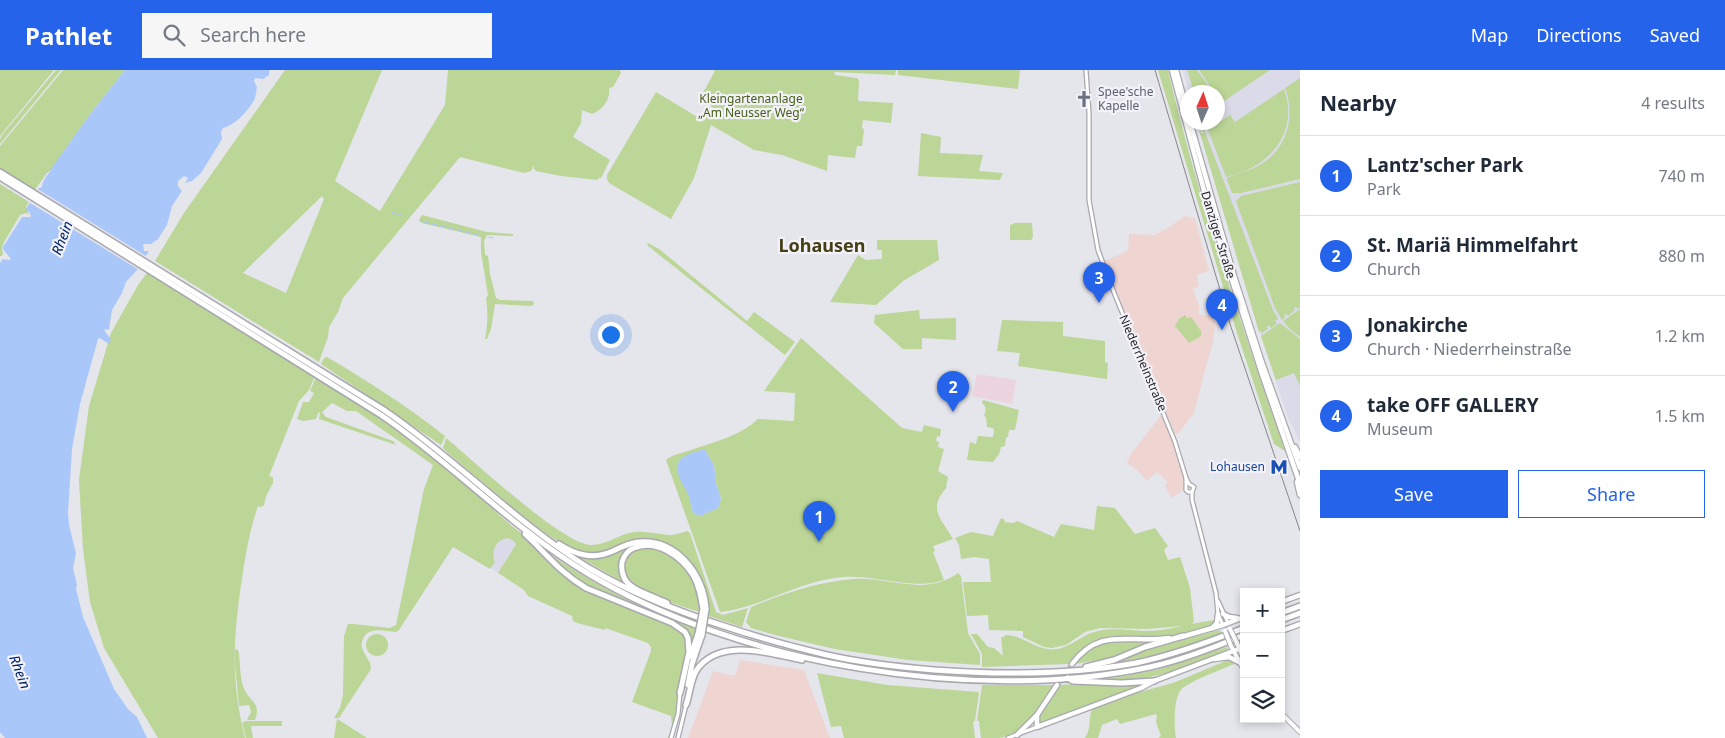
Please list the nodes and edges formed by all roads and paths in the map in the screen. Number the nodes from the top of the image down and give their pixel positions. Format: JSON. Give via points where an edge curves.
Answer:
{"nodes":[{"id":1,"x":1086,"y":70,"type":"edge"},
{"id":2,"x":1172,"y":70,"type":"edge"},
{"id":3,"x":1176,"y":70,"type":"edge"},
{"id":4,"x":1180,"y":85,"type":"edge"},
{"id":5,"x":1192,"y":130,"type":"edge"},
{"id":6,"x":0,"y":172,"type":"edge"},
{"id":7,"x":0,"y":177,"type":"edge"},
{"id":8,"x":327,"y":377,"type":"junction"},
{"id":9,"x":1268,"y":380,"type":"junction"},
{"id":10,"x":442,"y":456,"type":"junction"},
{"id":11,"x":1300,"y":457,"type":"edge"},
{"id":12,"x":1300,"y":468,"type":"edge"},
{"id":13,"x":1296,"y":473,"type":"junction"},
{"id":14,"x":1188,"y":484,"type":"junction"},
{"id":15,"x":1300,"y":484,"type":"edge"},
{"id":16,"x":1190,"y":493,"type":"junction"},
{"id":17,"x":1300,"y":495,"type":"edge"},
{"id":18,"x":517,"y":524,"type":"junction"},
{"id":19,"x":530,"y":526,"type":"junction"},
{"id":20,"x":1300,"y":595,"type":"edge"},
{"id":21,"x":1285,"y":601,"type":"edge"},
{"id":22,"x":1300,"y":606,"type":"edge"},
{"id":23,"x":704,"y":609,"type":"junction"},
{"id":24,"x":680,"y":611,"type":"junction"},
{"id":25,"x":1285,"y":612,"type":"edge"},
{"id":26,"x":1300,"y":613,"type":"edge"},
{"id":27,"x":1221,"y":614,"type":"junction"},
{"id":28,"x":1240,"y":618,"type":"edge"},
{"id":29,"x":1240,"y":619,"type":"edge"},
{"id":30,"x":1285,"y":619,"type":"edge"},
{"id":31,"x":1300,"y":624,"type":"edge"},
{"id":32,"x":1227,"y":626,"type":"junction"},
{"id":33,"x":1210,"y":629,"type":"junction"},
{"id":34,"x":1240,"y":630,"type":"edge"},
{"id":35,"x":1285,"y":630,"type":"edge"},
{"id":36,"x":700,"y":634,"type":"junction"},
{"id":37,"x":1183,"y":636,"type":"junction"},
{"id":38,"x":1240,"y":637,"type":"edge"},
{"id":39,"x":1240,"y":646,"type":"edge"},
{"id":40,"x":1232,"y":648,"type":"junction"},
{"id":41,"x":1213,"y":659,"type":"junction"},
{"id":42,"x":1240,"y":660,"type":"edge"},
{"id":43,"x":1240,"y":661,"type":"edge"},
{"id":44,"x":827,"y":662,"type":"junction"},
{"id":45,"x":1072,"y":664,"type":"tunnel mouth"},
{"id":46,"x":686,"y":665,"type":"junction"},
{"id":47,"x":1051,"y":672,"type":"junction"},
{"id":48,"x":1068,"y":678,"type":"junction"},
{"id":49,"x":1154,"y":681,"type":"junction"},
{"id":50,"x":1057,"y":685,"type":"tunnel mouth"},
{"id":51,"x":680,"y":693,"type":"joint"},
{"id":52,"x":686,"y":705,"type":"junction"},
{"id":53,"x":1037,"y":715,"type":"junction"},
{"id":54,"x":1285,"y":717,"type":"edge"},
{"id":55,"x":1037,"y":727,"type":"junction"},
{"id":56,"x":1300,"y":732,"type":"edge"},
{"id":57,"x":1017,"y":735,"type":"junction"},
{"id":58,"x":671,"y":738,"type":"edge"},
{"id":59,"x":678,"y":738,"type":"edge"},
{"id":60,"x":1008,"y":738,"type":"edge"}],
"edges":[{"from":1,"to":14,"type":"street","name":"Niederrheinstraße","via":[[1089,200],[1098,250],[1174,440]]},
{"from":2,"to":13,"type":"main road","name":"Danziger Straße","via":[[1206,198]]},
{"from":3,"to":4,"type":"main road"},
{"from":5,"to":9,"type":"main road","name":"Danziger Straße","via":[[1231,267]]},
{"from":6,"to":8,"type":"highway"},
{"from":7,"to":8,"type":"highway"},
{"from":8,"to":10,"type":"highway","via":[[384,410]]},
{"from":9,"to":11,"type":"main road"},
{"from":9,"to":12,"type":"main road","name":"Danziger Straße"},
{"from":10,"to":18,"type":"highway"},
{"from":10,"to":19,"type":"highway"},
{"from":13,"to":15,"type":"main road","name":"Danziger Straße"},
{"from":13,"to":17,"type":"main road"},
{"from":14,"to":16,"type":"street","name":"Niederrheinstraße","via":[[1186,490]]},
{"from":14,"to":16,"type":"street","name":"Niederrheinstraße","via":[[1194,487]]},
{"from":16,"to":27,"type":"street","name":"Niederrheinstraße"},
{"from":18,"to":44,"type":"highway","via":[[586,573],[650,606],[736,638]]},
{"from":18,"to":46,"type":"highway","via":[[556,567],[576,582],[685,632],[689,645]]},
{"from":19,"to":23,"type":"highway","via":[[569,550],[590,556],[607,554],[638,542],[664,545],[692,568],[702,588]]},
{"from":19,"to":24,"type":"highway","via":[[606,577]]},
{"from":20,"to":21,"type":"main road"},
{"from":22,"to":25,"type":"highway"},
{"from":23,"to":24,"type":"highway","via":[[693,576],[677,557],[653,546],[631,549],[622,563],[625,580]]},
{"from":23,"to":36,"type":"highway","bridge":true},
{"from":24,"to":47,"type":"highway","via":[[767,640],[852,660],[983,673]]},
{"from":26,"to":30,"type":"highway"},
{"from":27,"to":28,"type":"main road"},
{"from":27,"to":32,"type":"street","name":"Niederrheinstraße"},
{"from":27,"to":33,"type":"main road"},
{"from":29,"to":32,"type":"main road"},
{"from":31,"to":35,"type":"main road"},
{"from":32,"to":33,"type":"main road"},
{"from":32,"to":39,"type":"main road","name":"Niederrheinstraße","bridge":true},
{"from":32,"to":40,"type":"main road","name":"Niederrheinstraße","bridge":true,"via":[[1225,631]]},
{"from":33,"to":37,"type":"main road"},
{"from":34,"to":47,"type":"highway","via":[[1150,660]]},
{"from":36,"to":46,"type":"highway"},
{"from":36,"to":52,"type":"highway"},
{"from":37,"to":45,"type":"main road","via":[[1103,640],[1086,648]]},
{"from":37,"to":47,"type":"highway","via":[[1102,663]]},
{"from":38,"to":48,"type":"highway","via":[[1150,667]]},
{"from":39,"to":40,"type":"main road"},
{"from":40,"to":41,"type":"main road"},
{"from":40,"to":42,"type":"main road","name":"Niederrheinstraße"},
{"from":41,"to":43,"type":"main road","via":[[1229,657]]},
{"from":41,"to":49,"type":"main road"},
{"from":44,"to":48,"type":"highway","via":[[944,678]]},
{"from":44,"to":52,"type":"highway","via":[[756,652],[724,652],[700,666],[693,678]]},
{"from":46,"to":51,"type":"highway"},
{"from":48,"to":49,"type":"highway","via":[[1073,681],[1122,683]]},
{"from":49,"to":55,"type":"main road"},
{"from":50,"to":53,"type":"main road"},
{"from":51,"to":58,"type":"street"},
{"from":52,"to":59,"type":"street"},
{"from":53,"to":55,"type":"main road"},
{"from":53,"to":57,"type":"main road"},
{"from":54,"to":56,"type":"main road"},
{"from":55,"to":57,"type":"street"},
{"from":57,"to":60,"type":"street"}]}
